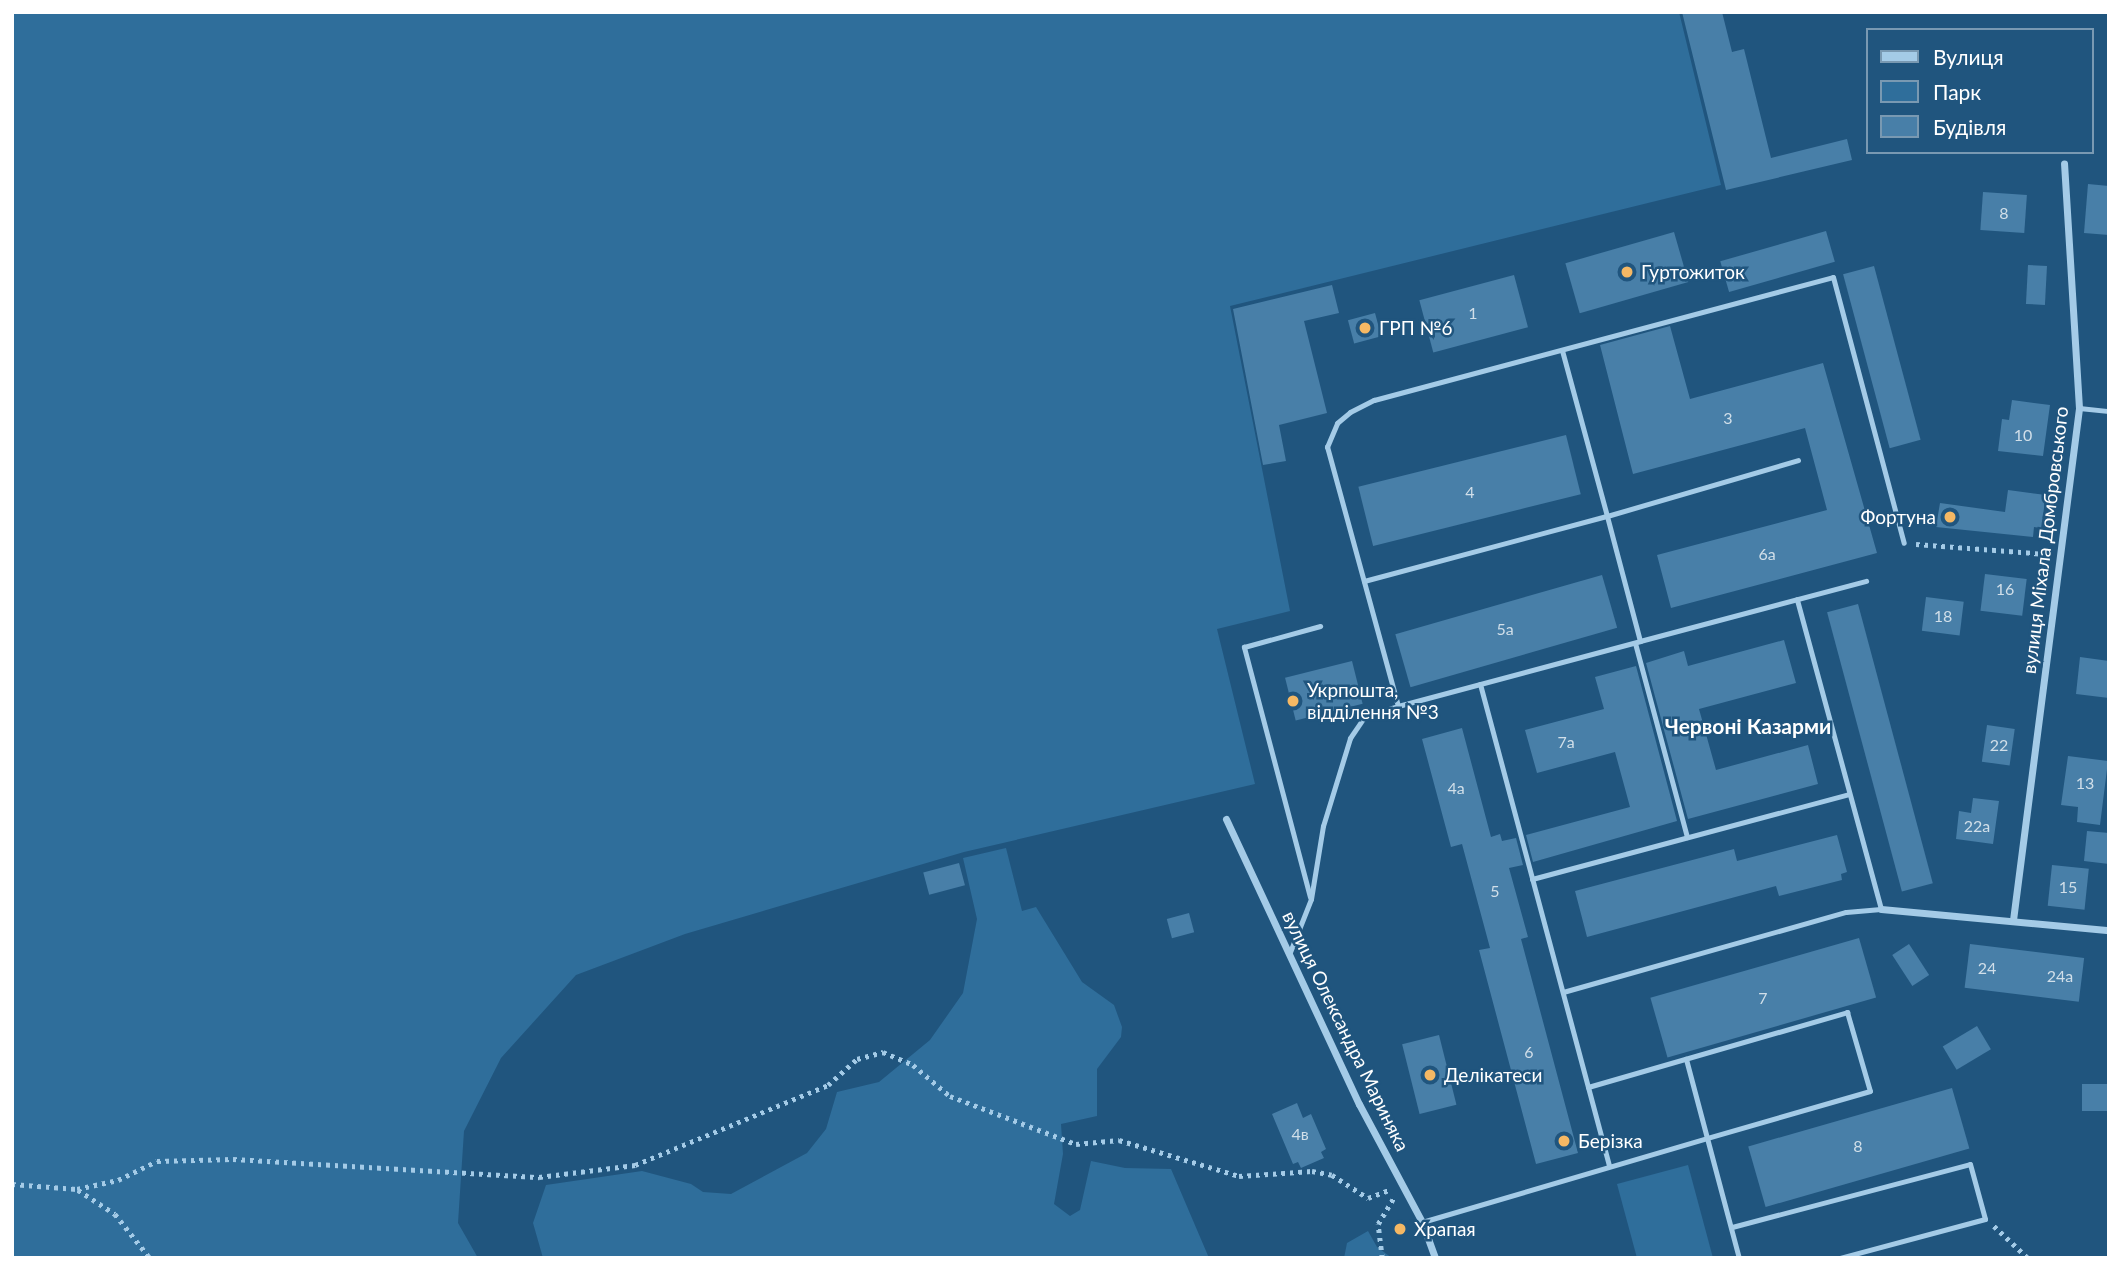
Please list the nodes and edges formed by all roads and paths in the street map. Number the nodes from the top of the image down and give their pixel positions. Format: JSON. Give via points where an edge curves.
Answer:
{"nodes":[{"id":1,"x":2064,"y":163,"type":"dead end"},
{"id":2,"x":1562,"y":349,"type":"junction"},
{"id":3,"x":2079,"y":408,"type":"junction"},
{"id":4,"x":2109,"y":411,"type":"edge"},
{"id":5,"x":1798,"y":460,"type":"dead end"},
{"id":6,"x":1607,"y":516,"type":"junction"},
{"id":7,"x":1904,"y":543,"type":"joint"},
{"id":8,"x":2060,"y":556,"type":"junction"},
{"id":9,"x":1364,"y":581,"type":"junction"},
{"id":10,"x":1866,"y":581,"type":"dead end"},
{"id":11,"x":1797,"y":599,"type":"junction"},
{"id":12,"x":1320,"y":626,"type":"dead end"},
{"id":13,"x":1638,"y":642,"type":"junction"},
{"id":14,"x":1480,"y":684,"type":"junction"},
{"id":15,"x":1398,"y":706,"type":"junction"},
{"id":16,"x":1849,"y":794,"type":"junction"},
{"id":17,"x":1226,"y":819,"type":"dead end"},
{"id":18,"x":1687,"y":837,"type":"junction"},
{"id":19,"x":1532,"y":879,"type":"junction"},
{"id":20,"x":1311,"y":899,"type":"junction"},
{"id":21,"x":1881,"y":909,"type":"junction"},
{"id":22,"x":2013,"y":920,"type":"junction"},
{"id":23,"x":2109,"y":930,"type":"edge"},
{"id":24,"x":1290,"y":952,"type":"junction"},
{"id":25,"x":1563,"y":992,"type":"junction"},
{"id":26,"x":1686,"y":1059,"type":"junction"},
{"id":27,"x":1588,"y":1087,"type":"junction"},
{"id":28,"x":1707,"y":1138,"type":"junction"},
{"id":29,"x":1609,"y":1166,"type":"junction"},
{"id":30,"x":12,"y":1184,"type":"edge"},
{"id":31,"x":1402,"y":1185,"type":"junction"},
{"id":32,"x":77,"y":1189,"type":"junction"},
{"id":33,"x":1985,"y":1219,"type":"junction"},
{"id":34,"x":1422,"y":1222,"type":"junction"},
{"id":35,"x":1732,"y":1227,"type":"junction"},
{"id":36,"x":150,"y":1258,"type":"edge"},
{"id":37,"x":1382,"y":1258,"type":"edge"},
{"id":38,"x":1435,"y":1258,"type":"edge"},
{"id":39,"x":1739,"y":1258,"type":"edge"},
{"id":40,"x":1839,"y":1258,"type":"edge"},
{"id":41,"x":2028,"y":1258,"type":"edge"}],
"edges":[{"from":1,"to":3,"type":"street","name":"вулиця Міхала Домбровського"},
{"from":2,"to":6,"type":"lane"},
{"from":2,"to":7,"type":"lane","via":[[1833,277]]},
{"from":2,"to":9,"type":"lane","via":[[1374,400],[1337,423],[1328,447]]},
{"from":3,"to":4,"type":"lane"},
{"from":3,"to":8,"type":"street","name":"вулиця Міхала Домбровського"},
{"from":5,"to":6,"type":"lane"},
{"from":6,"to":9,"type":"lane"},
{"from":6,"to":13,"type":"lane"},
{"from":7,"to":8,"type":"path"},
{"from":8,"to":22,"type":"street","name":"вулиця Міхала Домбровського"},
{"from":9,"to":15,"type":"lane"},
{"from":10,"to":11,"type":"lane"},
{"from":11,"to":13,"type":"lane"},
{"from":11,"to":16,"type":"lane"},
{"from":12,"to":20,"type":"lane","via":[[1244,647]]},
{"from":13,"to":14,"type":"lane"},
{"from":13,"to":18,"type":"lane"},
{"from":14,"to":15,"type":"lane"},
{"from":14,"to":19,"type":"lane"},
{"from":15,"to":20,"type":"lane","via":[[1364,717],[1350,738],[1323,826]]},
{"from":16,"to":18,"type":"lane"},
{"from":16,"to":21,"type":"lane"},
{"from":17,"to":24,"type":"street","name":"вулиця Олександра Мариняка"},
{"from":18,"to":19,"type":"lane"},
{"from":19,"to":25,"type":"lane"},
{"from":20,"to":24,"type":"lane"},
{"from":21,"to":22,"type":"street"},
{"from":21,"to":25,"type":"lane","via":[[1846,912]]},
{"from":22,"to":23,"type":"street"},
{"from":24,"to":31,"type":"street","name":"вулиця Олександра Мариняка","via":[[1359,1104]]},
{"from":25,"to":27,"type":"lane"},
{"from":26,"to":27,"type":"lane"},
{"from":26,"to":28,"type":"lane"},
{"from":26,"to":28,"type":"lane","via":[[1847,1012],[1870,1091]]},
{"from":27,"to":29,"type":"lane"},
{"from":28,"to":29,"type":"lane"},
{"from":28,"to":35,"type":"lane"},
{"from":29,"to":34,"type":"lane"},
{"from":30,"to":32,"type":"path"},
{"from":31,"to":32,"type":"path","via":[[1368,1198],[1332,1175],[1312,1171],[1239,1176],[1119,1140],[1076,1144],[950,1096],[913,1065],[883,1052],[857,1059],[828,1085],[635,1165],[539,1177],[233,1159],[157,1161],[118,1180]]},
{"from":31,"to":34,"type":"street","name":"вулиця Олександра Мариняка"},
{"from":31,"to":37,"type":"path","via":[[1378,1224]]},
{"from":32,"to":36,"type":"path","via":[[115,1214]]},
{"from":33,"to":35,"type":"lane","via":[[1970,1164]]},
{"from":33,"to":40,"type":"lane"},
{"from":33,"to":41,"type":"path"},
{"from":34,"to":38,"type":"street","name":"вулиця Олександра Мариняка"},
{"from":35,"to":39,"type":"lane"}]}
